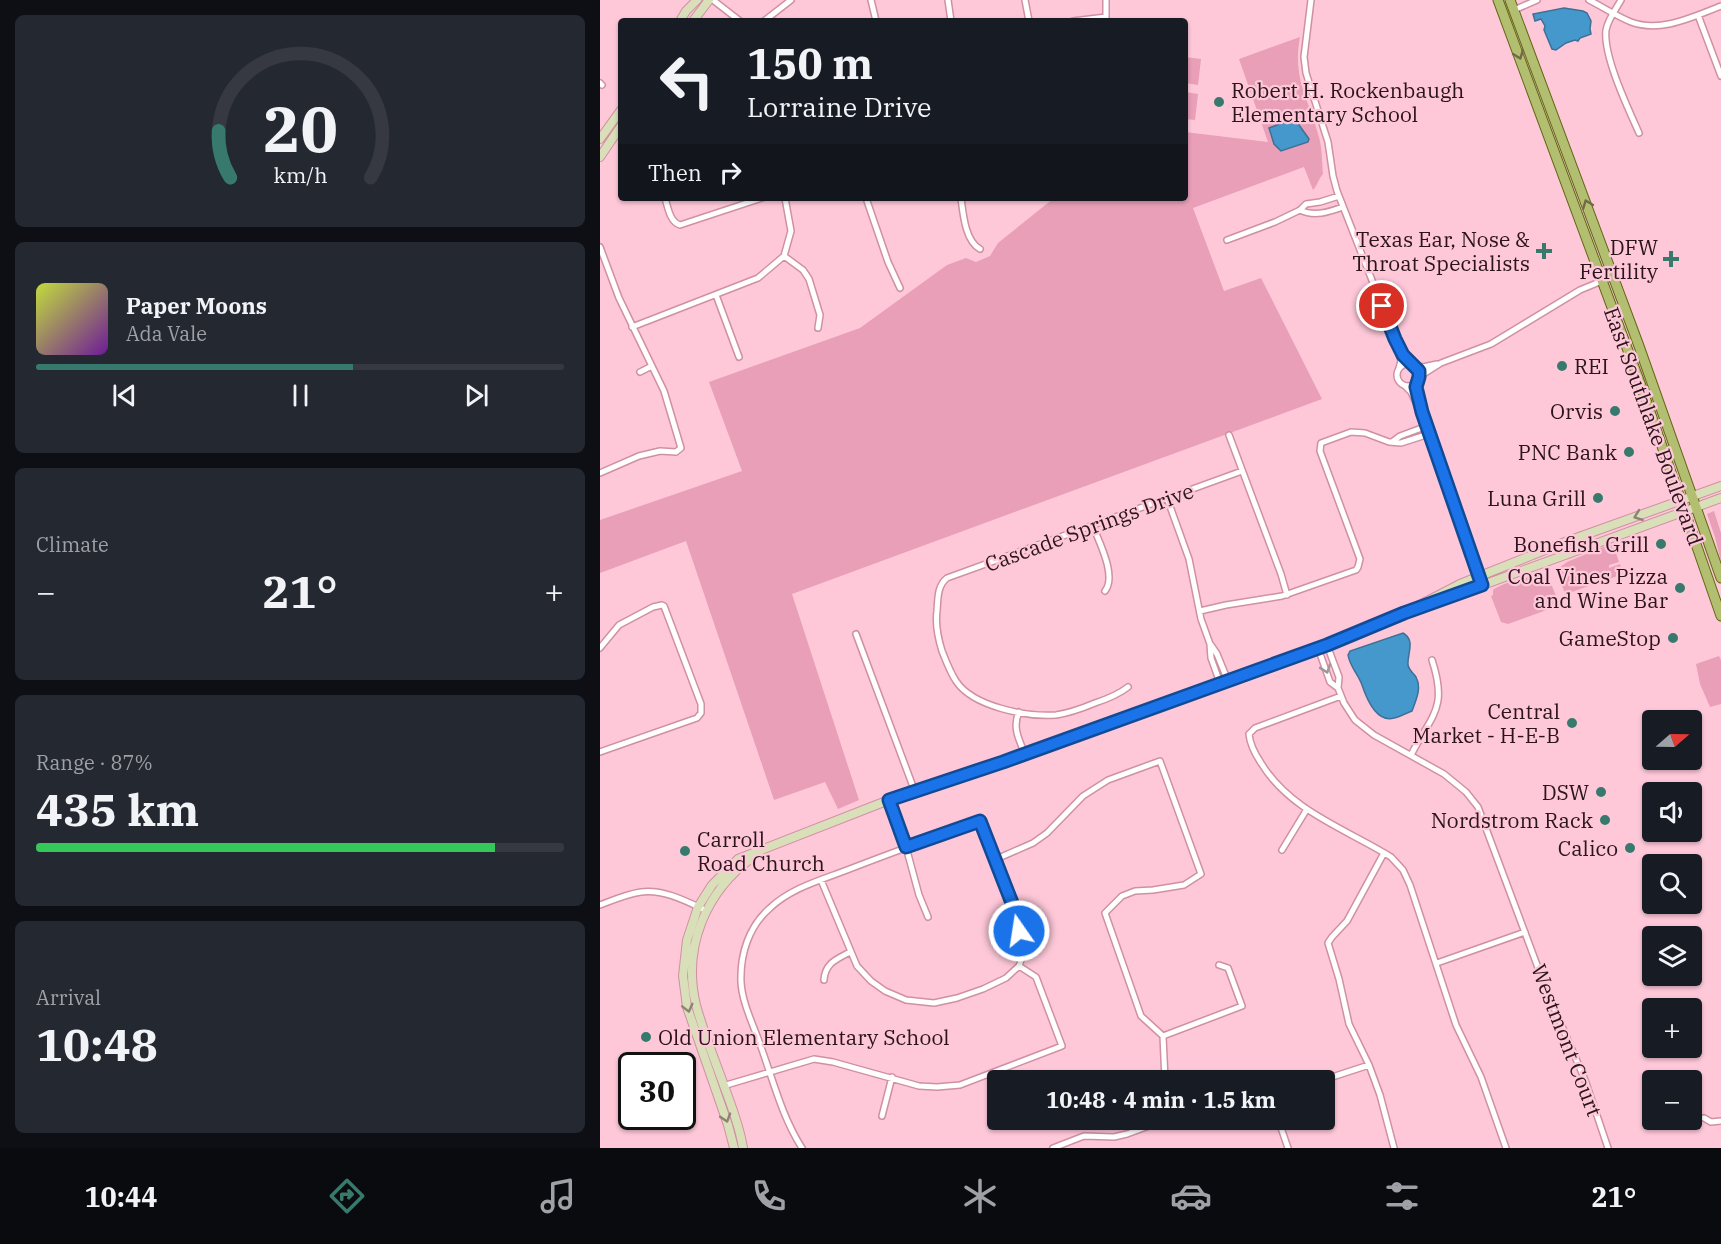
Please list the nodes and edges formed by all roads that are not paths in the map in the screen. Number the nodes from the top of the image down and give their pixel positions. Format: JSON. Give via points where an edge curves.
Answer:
{"nodes":[{"id":1,"x":698,"y":0,"type":"edge"},
{"id":2,"x":709,"y":0,"type":"edge"},
{"id":3,"x":714,"y":0,"type":"edge"},
{"id":4,"x":791,"y":0,"type":"edge"},
{"id":5,"x":871,"y":0,"type":"edge"},
{"id":6,"x":948,"y":0,"type":"edge"},
{"id":7,"x":1025,"y":0,"type":"edge"},
{"id":8,"x":1106,"y":0,"type":"edge"},
{"id":9,"x":1311,"y":0,"type":"edge"},
{"id":10,"x":1498,"y":0,"type":"edge"},
{"id":11,"x":1537,"y":0,"type":"edge"},
{"id":12,"x":1589,"y":0,"type":"edge"},
{"id":13,"x":1621,"y":0,"type":"edge"},
{"id":14,"x":1512,"y":5,"type":"edge"},
{"id":15,"x":1721,"y":6,"type":"edge"},
{"id":16,"x":1613,"y":14,"type":"junction"},
{"id":17,"x":1698,"y":15,"type":"junction"},
{"id":18,"x":682,"y":18,"type":"edge"},
{"id":19,"x":695,"y":18,"type":"edge"},
{"id":20,"x":736,"y":18,"type":"edge"},
{"id":21,"x":768,"y":18,"type":"edge"},
{"id":22,"x":875,"y":18,"type":"edge"},
{"id":23,"x":951,"y":18,"type":"edge"},
{"id":24,"x":1028,"y":18,"type":"edge"},
{"id":25,"x":1106,"y":18,"type":"edge"},
{"id":26,"x":1721,"y":76,"type":"edge"},
{"id":27,"x":618,"y":114,"type":"edge"},
{"id":28,"x":618,"y":130,"type":"edge"},
{"id":29,"x":1639,"y":133,"type":"dead end"},
{"id":30,"x":600,"y":139,"type":"edge"},
{"id":31,"x":600,"y":156,"type":"edge"},
{"id":32,"x":1339,"y":196,"type":"junction"},
{"id":33,"x":666,"y":201,"type":"edge"},
{"id":34,"x":753,"y":201,"type":"edge"},
{"id":35,"x":786,"y":201,"type":"edge"},
{"id":36,"x":867,"y":201,"type":"edge"},
{"id":37,"x":962,"y":201,"type":"edge"},
{"id":38,"x":1320,"y":202,"type":"junction"},
{"id":39,"x":1343,"y":207,"type":"junction"},
{"id":40,"x":1300,"y":210,"type":"junction"},
{"id":41,"x":1320,"y":213,"type":"junction"},
{"id":42,"x":1227,"y":240,"type":"dead end"},
{"id":43,"x":980,"y":249,"type":"dead end"},
{"id":44,"x":601,"y":251,"type":"edge"},
{"id":45,"x":784,"y":256,"type":"junction"},
{"id":46,"x":1614,"y":276,"type":"junction"},
{"id":47,"x":1602,"y":281,"type":"junction"},
{"id":48,"x":900,"y":288,"type":"dead end"},
{"id":49,"x":716,"y":295,"type":"junction"},
{"id":50,"x":632,"y":327,"type":"junction"},
{"id":51,"x":818,"y":328,"type":"dead end"},
{"id":52,"x":1395,"y":339,"type":"junction"},
{"id":53,"x":739,"y":357,"type":"dead end"},
{"id":54,"x":1441,"y":363,"type":"junction"},
{"id":55,"x":1413,"y":365,"type":"junction"},
{"id":56,"x":652,"y":366,"type":"junction"},
{"id":57,"x":1399,"y":368,"type":"junction"},
{"id":58,"x":640,"y":372,"type":"dead end"},
{"id":59,"x":1418,"y":380,"type":"junction"},
{"id":60,"x":1404,"y":386,"type":"junction"},
{"id":61,"x":1422,"y":412,"type":"junction"},
{"id":62,"x":1427,"y":426,"type":"junction"},
{"id":63,"x":1429,"y":434,"type":"junction"},
{"id":64,"x":1229,"y":435,"type":"dead end"},
{"id":65,"x":1392,"y":442,"type":"junction"},
{"id":66,"x":1242,"y":471,"type":"junction"},
{"id":67,"x":600,"y":473,"type":"edge"},
{"id":68,"x":1721,"y":486,"type":"edge"},
{"id":69,"x":1693,"y":496,"type":"junction"},
{"id":70,"x":1167,"y":498,"type":"junction"},
{"id":71,"x":1721,"y":498,"type":"edge"},
{"id":72,"x":1682,"y":500,"type":"junction"},
{"id":73,"x":1696,"y":507,"type":"junction"},
{"id":74,"x":1686,"y":511,"type":"junction"},
{"id":75,"x":1093,"y":526,"type":"junction"},
{"id":76,"x":1574,"y":538,"type":"junction"},
{"id":77,"x":1547,"y":549,"type":"junction"},
{"id":78,"x":1548,"y":562,"type":"junction"},
{"id":79,"x":1521,"y":572,"type":"junction"},
{"id":80,"x":1721,"y":578,"type":"edge"},
{"id":81,"x":1480,"y":581,"type":"junction"},
{"id":82,"x":1106,"y":591,"type":"dead end"},
{"id":83,"x":1287,"y":595,"type":"junction"},
{"id":84,"x":1200,"y":611,"type":"junction"},
{"id":85,"x":1721,"y":616,"type":"edge"},
{"id":86,"x":856,"y":634,"type":"dead end"},
{"id":87,"x":1323,"y":646,"type":"junction"},
{"id":88,"x":600,"y":648,"type":"edge"},
{"id":89,"x":1432,"y":660,"type":"dead end"},
{"id":90,"x":1224,"y":682,"type":"junction"},
{"id":91,"x":1128,"y":687,"type":"dead end"},
{"id":92,"x":1338,"y":688,"type":"junction"},
{"id":93,"x":1341,"y":696,"type":"junction"},
{"id":94,"x":1019,"y":712,"type":"junction"},
{"id":95,"x":600,"y":752,"type":"edge"},
{"id":96,"x":1025,"y":754,"type":"junction"},
{"id":97,"x":1411,"y":755,"type":"junction"},
{"id":98,"x":915,"y":792,"type":"junction"},
{"id":99,"x":889,"y":800,"type":"junction"},
{"id":100,"x":1307,"y":809,"type":"junction"},
{"id":101,"x":906,"y":847,"type":"junction"},
{"id":102,"x":1282,"y":850,"type":"dead end"},
{"id":103,"x":1384,"y":853,"type":"junction"},
{"id":104,"x":994,"y":860,"type":"junction"},
{"id":105,"x":821,"y":880,"type":"junction"},
{"id":106,"x":600,"y":905,"type":"edge"},
{"id":107,"x":702,"y":908,"type":"junction"},
{"id":108,"x":928,"y":917,"type":"dead end"},
{"id":109,"x":1525,"y":932,"type":"junction"},
{"id":110,"x":850,"y":952,"type":"junction"},
{"id":111,"x":1437,"y":963,"type":"junction"},
{"id":112,"x":1219,"y":964,"type":"dead end"},
{"id":113,"x":1019,"y":966,"type":"junction"},
{"id":114,"x":824,"y":980,"type":"dead end"},
{"id":115,"x":1163,"y":1036,"type":"junction"},
{"id":116,"x":1369,"y":1065,"type":"junction"},
{"id":117,"x":1164,"y":1070,"type":"edge"},
{"id":118,"x":770,"y":1071,"type":"junction"},
{"id":119,"x":1335,"y":1076,"type":"edge"},
{"id":120,"x":892,"y":1077,"type":"junction"},
{"id":121,"x":720,"y":1087,"type":"junction"},
{"id":122,"x":882,"y":1116,"type":"dead end"},
{"id":123,"x":1704,"y":1118,"type":"dead end"},
{"id":124,"x":1721,"y":1121,"type":"edge"},
{"id":125,"x":1138,"y":1130,"type":"edge"},
{"id":126,"x":1282,"y":1130,"type":"edge"},
{"id":127,"x":734,"y":1148,"type":"edge"},
{"id":128,"x":743,"y":1148,"type":"edge"},
{"id":129,"x":802,"y":1148,"type":"edge"},
{"id":130,"x":1053,"y":1148,"type":"edge"},
{"id":131,"x":1288,"y":1148,"type":"edge"},
{"id":132,"x":1394,"y":1148,"type":"edge"},
{"id":133,"x":1506,"y":1148,"type":"edge"},
{"id":134,"x":1608,"y":1148,"type":"edge"}],
"edges":[{"from":1,"to":18,"type":"main road"},
{"from":2,"to":19,"type":"main road"},
{"from":3,"to":20,"type":"street"},
{"from":4,"to":21,"type":"street"},
{"from":5,"to":22,"type":"street"},
{"from":6,"to":23,"type":"street"},
{"from":7,"to":24,"type":"street"},
{"from":8,"to":25,"type":"street"},
{"from":9,"to":32,"type":"street","via":[[1304,57],[1306,73],[1328,142]]},
{"from":10,"to":47,"type":"main road","name":"East Southlake Boulevard","one_way":true},
{"from":11,"to":14,"type":"street"},
{"from":12,"to":16,"type":"street"},
{"from":13,"to":16,"type":"street"},
{"from":46,"to":14,"type":"main road","name":"East Southlake Boulevard","one_way":true},
{"from":15,"to":17,"type":"street"},
{"from":16,"to":17,"type":"street","via":[[1655,26]]},
{"from":16,"to":29,"type":"street","via":[[1606,41]]},
{"from":17,"to":26,"type":"street"},
{"from":27,"to":30,"type":"main road"},
{"from":28,"to":31,"type":"main road"},
{"from":32,"to":38,"type":"street"},
{"from":32,"to":39,"type":"street"},
{"from":33,"to":34,"type":"street","via":[[678,224]]},
{"from":35,"to":45,"type":"street","via":[[791,231]]},
{"from":36,"to":48,"type":"street"},
{"from":37,"to":43,"type":"street","via":[[968,233]]},
{"from":38,"to":40,"type":"street","via":[[1306,204]]},
{"from":38,"to":41,"type":"street"},
{"from":39,"to":41,"type":"street"},
{"from":39,"to":52,"type":"street"},
{"from":40,"to":41,"type":"street"},
{"from":40,"to":42,"type":"street"},
{"from":44,"to":50,"type":"street"},
{"from":45,"to":49,"type":"street","via":[[758,278]]},
{"from":45,"to":51,"type":"street","via":[[809,279],[820,315]]},
{"from":46,"to":47,"type":"street"},
{"from":46,"to":69,"type":"main road","name":"East Southlake Boulevard"},
{"from":47,"to":54,"type":"street","via":[[1562,300],[1491,344]]},
{"from":47,"to":72,"type":"main road","name":"East Southlake Boulevard"},
{"from":49,"to":50,"type":"street"},
{"from":49,"to":53,"type":"street"},
{"from":50,"to":56,"type":"street"},
{"from":52,"to":55,"type":"street"},
{"from":52,"to":57,"type":"street"},
{"from":54,"to":55,"type":"street"},
{"from":54,"to":59,"type":"street"},
{"from":55,"to":57,"type":"street"},
{"from":55,"to":59,"type":"street","via":[[1419,371]]},
{"from":56,"to":58,"type":"street"},
{"from":56,"to":67,"type":"street","via":[[681,448],[639,456]]},
{"from":57,"to":60,"type":"street","via":[[1397,377]]},
{"from":59,"to":60,"type":"street"},
{"from":59,"to":61,"type":"street","via":[[1416,390]]},
{"from":60,"to":61,"type":"street"},
{"from":61,"to":62,"type":"street"},
{"from":62,"to":63,"type":"street"},
{"from":62,"to":65,"type":"street"},
{"from":63,"to":65,"type":"street"},
{"from":63,"to":81,"type":"street"},
{"from":64,"to":66,"type":"street"},
{"from":65,"to":83,"type":"street","via":[[1356,432],[1321,443],[1320,451],[1360,563],[1351,572]]},
{"from":66,"to":70,"type":"street","name":"Cascade Springs Drive"},
{"from":66,"to":83,"type":"street"},
{"from":68,"to":69,"type":"main road"},
{"from":69,"to":72,"type":"main road"},
{"from":69,"to":73,"type":"main road","name":"East Southlake Boulevard"},
{"from":70,"to":75,"type":"street","name":"Cascade Springs Drive"},
{"from":70,"to":84,"type":"street","via":[[1189,559]]},
{"from":71,"to":73,"type":"main road"},
{"from":72,"to":74,"type":"main road","name":"East Southlake Boulevard"},
{"from":72,"to":76,"type":"main road","one_way":true},
{"from":73,"to":74,"type":"main road"},
{"from":73,"to":80,"type":"main road","name":"East Southlake Boulevard"},
{"from":74,"to":78,"type":"main road"},
{"from":74,"to":85,"type":"main road","name":"East Southlake Boulevard"},
{"from":75,"to":82,"type":"street","via":[[1109,572]]},
{"from":75,"to":94,"type":"street","name":"Cascade Springs Drive","via":[[948,578],[939,587],[939,640],[956,681],[972,696]]},
{"from":76,"to":77,"type":"main road"},
{"from":76,"to":78,"type":"main road"},
{"from":77,"to":79,"type":"main road","via":[[1541,562]]},
{"from":77,"to":81,"type":"main road"},
{"from":78,"to":79,"type":"main road"},
{"from":79,"to":81,"type":"main road"},
{"from":81,"to":87,"type":"main road","via":[[1460,584],[1404,613]]},
{"from":83,"to":84,"type":"street"},
{"from":84,"to":90,"type":"street"},
{"from":86,"to":98,"type":"street"},
{"from":87,"to":90,"type":"main road"},
{"from":87,"to":92,"type":"street","via":[[1339,677]]},
{"from":87,"to":92,"type":"street","one_way":true,"via":[[1330,681]]},
{"from":88,"to":95,"type":"street","via":[[619,625],[664,606],[701,704],[697,718]]},
{"from":89,"to":97,"type":"street","via":[[1439,699],[1434,716]]},
{"from":90,"to":96,"type":"main road"},
{"from":91,"to":94,"type":"street","via":[[1120,694],[1069,712]]},
{"from":92,"to":93,"type":"street","name":"Westmont Court"},
{"from":93,"to":97,"type":"street","name":"Westmont Court","via":[[1360,725]]},
{"from":93,"to":100,"type":"street","via":[[1255,728],[1249,734],[1264,768],[1278,786]]},
{"from":94,"to":96,"type":"street","via":[[1016,727]]},
{"from":96,"to":98,"type":"main road"},
{"from":97,"to":109,"type":"street","name":"Westmont Court","via":[[1450,778],[1478,807]]},
{"from":98,"to":99,"type":"main road"},
{"from":99,"to":101,"type":"street"},
{"from":99,"to":107,"type":"main road","via":[[765,848],[740,866]]},
{"from":100,"to":102,"type":"street"},
{"from":100,"to":103,"type":"street"},
{"from":101,"to":104,"type":"street","via":[[980,821]]},
{"from":101,"to":105,"type":"street"},
{"from":101,"to":108,"type":"street"},
{"from":103,"to":111,"type":"street","via":[[1398,863],[1410,885]]},
{"from":103,"to":116,"type":"street","via":[[1347,921],[1328,943],[1349,1024]]},
{"from":104,"to":113,"type":"street","via":[[1014,908],[1023,955]]},
{"from":104,"to":115,"type":"street","via":[[1033,843],[1083,796],[1108,780],[1160,761],[1202,874],[1184,885],[1122,896],[1105,912],[1141,1016]]},
{"from":105,"to":110,"type":"street"},
{"from":105,"to":118,"type":"street","via":[[795,890],[768,909],[745,948],[741,984]]},
{"from":106,"to":107,"type":"street","via":[[641,892],[669,895]]},
{"from":107,"to":121,"type":"main road","via":[[685,951],[684,990],[691,1021]]},
{"from":109,"to":111,"type":"street"},
{"from":109,"to":134,"type":"street","name":"Westmont Court"},
{"from":110,"to":113,"type":"street","via":[[857,966],[878,986],[897,997],[922,1003],[944,1002],[983,989],[1006,978]]},
{"from":110,"to":114,"type":"street","via":[[829,964]]},
{"from":111,"to":133,"type":"street","via":[[1456,1025],[1481,1077]]},
{"from":112,"to":115,"type":"street","via":[[1228,968],[1242,1005]]},
{"from":113,"to":120,"type":"street","via":[[1036,977],[1062,1046],[960,1085],[919,1086]]},
{"from":115,"to":117,"type":"street"},
{"from":116,"to":119,"type":"street"},
{"from":116,"to":132,"type":"street"},
{"from":118,"to":120,"type":"street","via":[[821,1059]]},
{"from":118,"to":121,"type":"street"},
{"from":118,"to":129,"type":"street"},
{"from":120,"to":122,"type":"street"},
{"from":121,"to":127,"type":"main road","one_way":true},
{"from":121,"to":128,"type":"main road","via":[[737,1122]]},
{"from":123,"to":124,"type":"street"},
{"from":125,"to":130,"type":"street","via":[[1114,1137],[1084,1136]]},
{"from":126,"to":131,"type":"street"}]}
